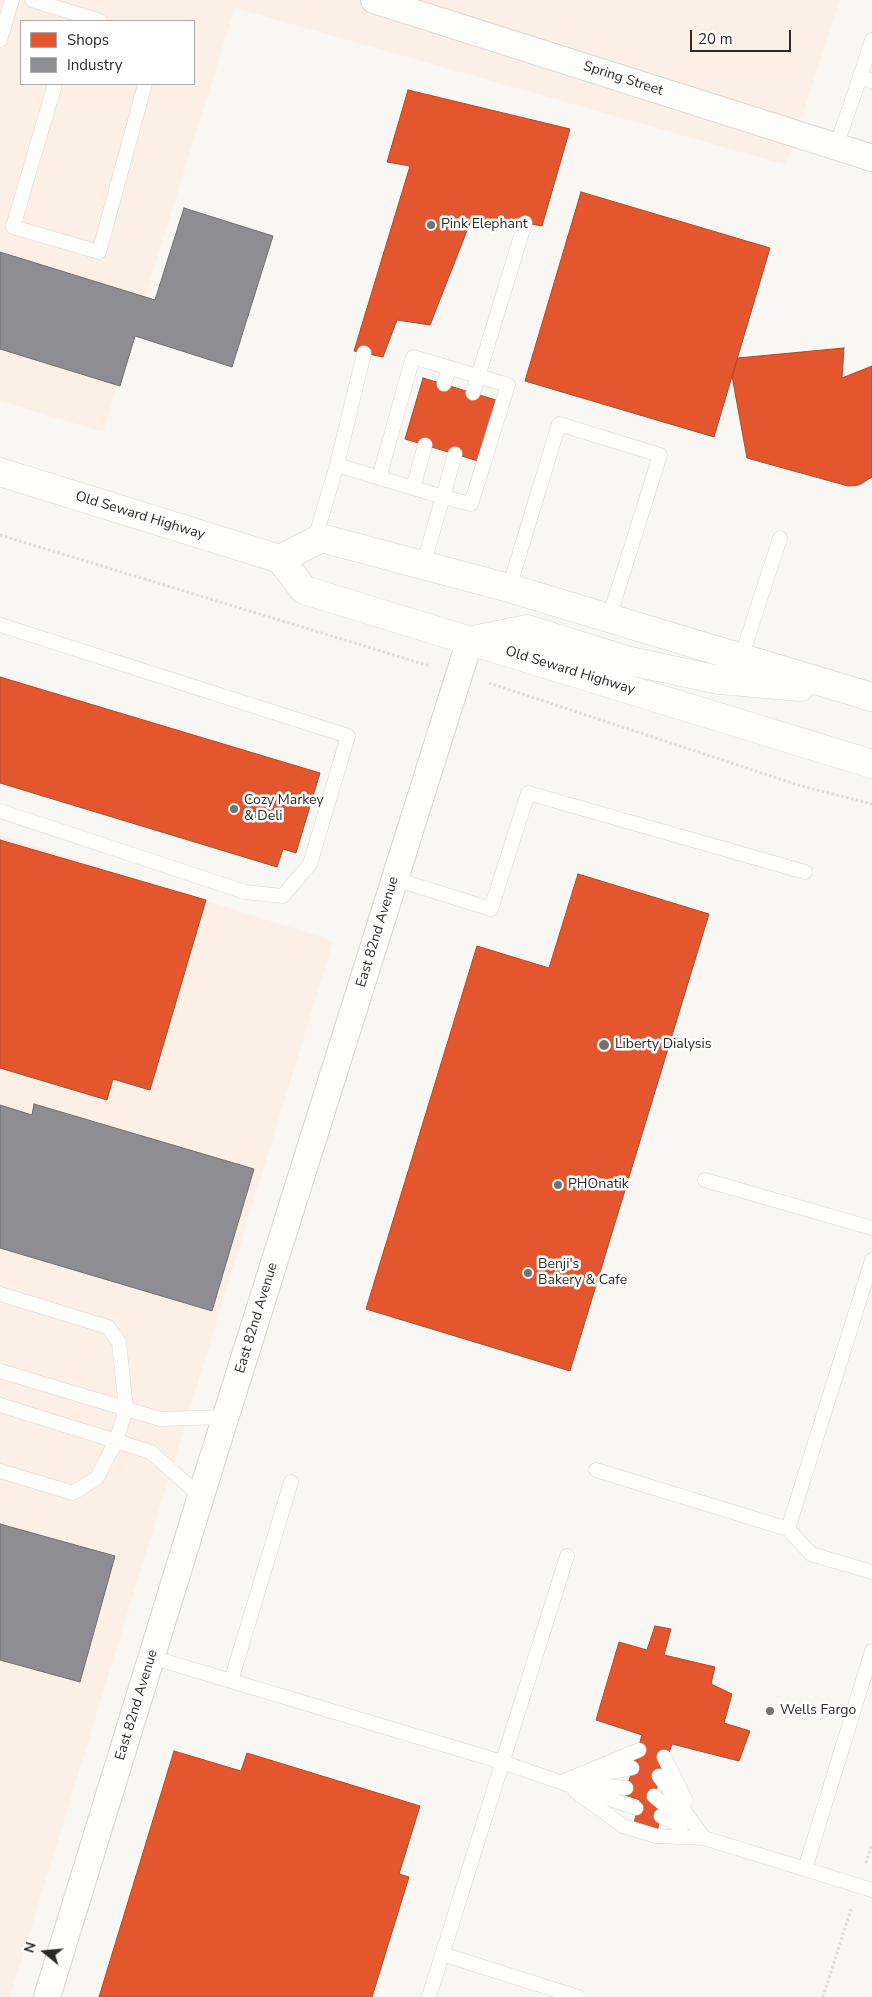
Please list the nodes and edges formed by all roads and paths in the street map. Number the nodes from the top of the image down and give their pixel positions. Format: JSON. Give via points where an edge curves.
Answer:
{"nodes":[{"id":1,"x":12,"y":0,"type":"edge"},
{"id":2,"x":32,"y":0,"type":"edge"},
{"id":3,"x":374,"y":0,"type":"edge"},
{"id":4,"x":75,"y":17,"type":"edge"},
{"id":5,"x":94,"y":20,"type":"edge"},
{"id":6,"x":0,"y":40,"type":"edge"},
{"id":7,"x":872,"y":40,"type":"edge"},
{"id":8,"x":866,"y":79,"type":"edge"},
{"id":9,"x":55,"y":85,"type":"edge"},
{"id":10,"x":145,"y":85,"type":"edge"},
{"id":11,"x":836,"y":147,"type":"junction"},
{"id":12,"x":872,"y":158,"type":"edge"},
{"id":13,"x":525,"y":223,"type":"dead end"},
{"id":14,"x":364,"y":353,"type":"dead end"},
{"id":15,"x":449,"y":368,"type":"junction"},
{"id":16,"x":478,"y":377,"type":"junction"},
{"id":17,"x":444,"y":384,"type":"dead end"},
{"id":18,"x":473,"y":393,"type":"dead end"},
{"id":19,"x":425,"y":445,"type":"dead end"},
{"id":20,"x":455,"y":454,"type":"dead end"},
{"id":21,"x":336,"y":465,"type":"junction"},
{"id":22,"x":0,"y":472,"type":"edge"},
{"id":23,"x":379,"y":478,"type":"junction"},
{"id":24,"x":413,"y":488,"type":"junction"},
{"id":25,"x":443,"y":497,"type":"junction"},
{"id":26,"x":780,"y":538,"type":"dead end"},
{"id":27,"x":314,"y":542,"type":"junction"},
{"id":28,"x":280,"y":559,"type":"junction"},
{"id":29,"x":423,"y":565,"type":"junction"},
{"id":30,"x":509,"y":588,"type":"junction"},
{"id":31,"x":609,"y":618,"type":"junction"},
{"id":32,"x":0,"y":625,"type":"edge"},
{"id":33,"x":470,"y":640,"type":"junction"},
{"id":34,"x":741,"y":658,"type":"junction"},
{"id":35,"x":864,"y":695,"type":"edge"},
{"id":36,"x":872,"y":764,"type":"edge"},
{"id":37,"x":0,"y":811,"type":"edge"},
{"id":38,"x":805,"y":872,"type":"dead end"},
{"id":39,"x":395,"y":879,"type":"junction"},
{"id":40,"x":705,"y":1180,"type":"dead end"},
{"id":41,"x":872,"y":1228,"type":"edge"},
{"id":42,"x":872,"y":1260,"type":"edge"},
{"id":43,"x":869,"y":1283,"type":"edge"},
{"id":44,"x":0,"y":1294,"type":"edge"},
{"id":45,"x":0,"y":1371,"type":"edge"},
{"id":46,"x":0,"y":1405,"type":"edge"},
{"id":47,"x":126,"y":1409,"type":"junction"},
{"id":48,"x":226,"y":1417,"type":"junction"},
{"id":49,"x":116,"y":1441,"type":"junction"},
{"id":50,"x":596,"y":1470,"type":"dead end"},
{"id":51,"x":0,"y":1472,"type":"edge"},
{"id":52,"x":291,"y":1482,"type":"dead end"},
{"id":53,"x":201,"y":1497,"type":"junction"},
{"id":54,"x":788,"y":1529,"type":"junction"},
{"id":55,"x":567,"y":1556,"type":"dead end"},
{"id":56,"x":872,"y":1572,"type":"edge"},
{"id":57,"x":872,"y":1651,"type":"edge"},
{"id":58,"x":152,"y":1657,"type":"junction"},
{"id":59,"x":231,"y":1681,"type":"junction"},
{"id":60,"x":638,"y":1750,"type":"dead end"},
{"id":61,"x":664,"y":1757,"type":"dead end"},
{"id":62,"x":502,"y":1762,"type":"junction"},
{"id":63,"x":632,"y":1768,"type":"dead end"},
{"id":64,"x":658,"y":1776,"type":"dead end"},
{"id":65,"x":562,"y":1782,"type":"junction"},
{"id":66,"x":626,"y":1788,"type":"dead end"},
{"id":67,"x":654,"y":1796,"type":"dead end"},
{"id":68,"x":636,"y":1808,"type":"dead end"},
{"id":69,"x":661,"y":1816,"type":"dead end"},
{"id":70,"x":704,"y":1838,"type":"junction"},
{"id":71,"x":872,"y":1844,"type":"edge"},
{"id":72,"x":805,"y":1869,"type":"junction"},
{"id":73,"x":858,"y":1886,"type":"junction"},
{"id":74,"x":872,"y":1890,"type":"edge"},
{"id":75,"x":442,"y":1954,"type":"junction"},
{"id":76,"x":47,"y":1997,"type":"edge"},
{"id":77,"x":429,"y":1997,"type":"edge"},
{"id":78,"x":578,"y":1997,"type":"edge"},
{"id":79,"x":823,"y":1997,"type":"edge"}],
"edges":[{"from":1,"to":6,"type":"lane"},
{"from":2,"to":4,"type":"lane"},
{"from":3,"to":11,"type":"street","name":"Spring Street"},
{"from":4,"to":5,"type":"lane"},
{"from":7,"to":8,"type":"lane"},
{"from":8,"to":11,"type":"lane"},
{"from":9,"to":10,"type":"lane","via":[[13,228],[99,252]]},
{"from":11,"to":12,"type":"street","name":"Spring Street"},
{"from":13,"to":16,"type":"lane"},
{"from":14,"to":21,"type":"lane"},
{"from":15,"to":16,"type":"lane"},
{"from":15,"to":17,"type":"lane"},
{"from":15,"to":23,"type":"lane","via":[[413,357]]},
{"from":16,"to":18,"type":"lane"},
{"from":16,"to":25,"type":"lane","via":[[508,385],[471,504]]},
{"from":19,"to":24,"type":"lane"},
{"from":20,"to":25,"type":"lane"},
{"from":21,"to":23,"type":"lane"},
{"from":21,"to":27,"type":"lane"},
{"from":22,"to":28,"type":"main road","name":"Old Seward Highway"},
{"from":23,"to":24,"type":"lane"},
{"from":24,"to":25,"type":"lane"},
{"from":25,"to":29,"type":"lane"},
{"from":26,"to":34,"type":"lane"},
{"from":27,"to":28,"type":"main road"},
{"from":27,"to":29,"type":"main road","via":[[321,538]]},
{"from":28,"to":33,"type":"main road","name":"Old Seward Highway","via":[[304,590]]},
{"from":29,"to":30,"type":"main road"},
{"from":30,"to":31,"type":"main road"},
{"from":30,"to":31,"type":"lane","via":[[559,424],[660,455]]},
{"from":31,"to":34,"type":"main road"},
{"from":32,"to":37,"type":"lane","via":[[348,736],[310,864],[283,896],[245,892]]},
{"from":33,"to":35,"type":"main road","via":[[527,629],[630,661],[719,680]]},
{"from":33,"to":36,"type":"main road","name":"Old Seward Highway"},
{"from":33,"to":39,"type":"street","name":"East 82nd Avenue"},
{"from":34,"to":35,"type":"main road"},
{"from":38,"to":39,"type":"lane","via":[[528,793],[491,909]]},
{"from":39,"to":48,"type":"street","name":"East 82nd Avenue"},
{"from":40,"to":41,"type":"lane"},
{"from":42,"to":43,"type":"lane"},
{"from":43,"to":54,"type":"lane"},
{"from":44,"to":47,"type":"lane","via":[[108,1327],[119,1342]]},
{"from":45,"to":47,"type":"lane"},
{"from":46,"to":49,"type":"lane"},
{"from":47,"to":48,"type":"lane","via":[[160,1420]]},
{"from":47,"to":49,"type":"lane"},
{"from":48,"to":53,"type":"street","name":"East 82nd Avenue"},
{"from":49,"to":51,"type":"lane","via":[[97,1478],[73,1493]]},
{"from":49,"to":53,"type":"lane","via":[[151,1452]]},
{"from":50,"to":54,"type":"lane"},
{"from":52,"to":59,"type":"lane"},
{"from":53,"to":58,"type":"street","name":"East 82nd Avenue"},
{"from":54,"to":56,"type":"lane","via":[[811,1554]]},
{"from":55,"to":62,"type":"lane"},
{"from":57,"to":72,"type":"lane"},
{"from":58,"to":59,"type":"lane"},
{"from":58,"to":76,"type":"street","name":"East 82nd Avenue"},
{"from":59,"to":62,"type":"lane"},
{"from":60,"to":65,"type":"lane"},
{"from":61,"to":70,"type":"lane"},
{"from":62,"to":65,"type":"lane"},
{"from":62,"to":75,"type":"lane"},
{"from":63,"to":65,"type":"lane"},
{"from":64,"to":70,"type":"lane"},
{"from":65,"to":66,"type":"lane"},
{"from":65,"to":68,"type":"lane"},
{"from":65,"to":70,"type":"lane","via":[[623,1826],[656,1836]]},
{"from":67,"to":70,"type":"lane"},
{"from":69,"to":70,"type":"lane"},
{"from":70,"to":72,"type":"lane"},
{"from":71,"to":73,"type":"path"},
{"from":72,"to":73,"type":"lane"},
{"from":73,"to":74,"type":"lane"},
{"from":73,"to":79,"type":"path"},
{"from":75,"to":77,"type":"lane"},
{"from":75,"to":78,"type":"lane"}]}
